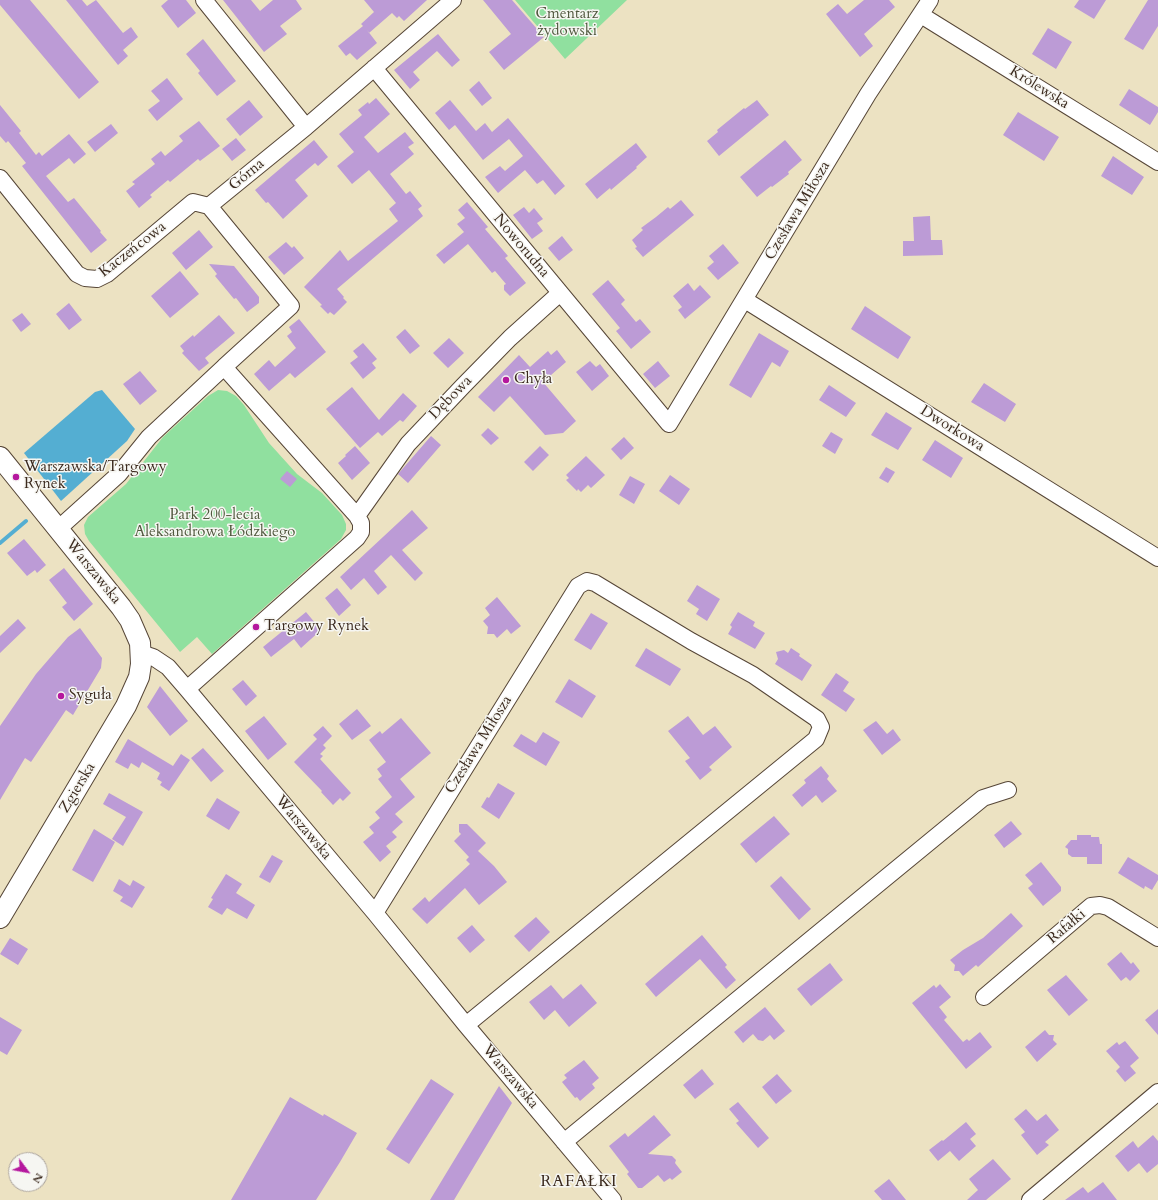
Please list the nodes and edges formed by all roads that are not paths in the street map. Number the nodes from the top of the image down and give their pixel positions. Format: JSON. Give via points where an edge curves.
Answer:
{"nodes":[{"id":1,"x":204,"y":0,"type":"edge"},
{"id":2,"x":453,"y":0,"type":"edge"},
{"id":3,"x":922,"y":6,"type":"edge"},
{"id":4,"x":374,"y":68,"type":"junction"},
{"id":5,"x":306,"y":127,"type":"junction"},
{"id":6,"x":1158,"y":162,"type":"edge"},
{"id":7,"x":0,"y":178,"type":"edge"},
{"id":8,"x":209,"y":206,"type":"junction"},
{"id":9,"x":560,"y":293,"type":"junction"},
{"id":10,"x":745,"y":300,"type":"junction"},
{"id":11,"x":224,"y":367,"type":"junction"},
{"id":12,"x":669,"y":424,"type":"joint"},
{"id":13,"x":0,"y":457,"type":"edge"},
{"id":14,"x":357,"y":516,"type":"junction"},
{"id":15,"x":58,"y":529,"type":"junction"},
{"id":16,"x":1158,"y":558,"type":"edge"},
{"id":17,"x":141,"y":653,"type":"junction"},
{"id":18,"x":187,"y":689,"type":"junction"},
{"id":19,"x":1008,"y":790,"type":"dead end"},
{"id":20,"x":375,"y":913,"type":"junction"},
{"id":21,"x":0,"y":918,"type":"edge"},
{"id":22,"x":1158,"y":938,"type":"edge"},
{"id":23,"x":984,"y":997,"type":"dead end"},
{"id":24,"x":466,"y":1025,"type":"junction"},
{"id":25,"x":1158,"y":1092,"type":"edge"},
{"id":26,"x":564,"y":1142,"type":"junction"},
{"id":27,"x":1033,"y":1199,"type":"edge"},
{"id":28,"x":613,"y":1200,"type":"edge"}],
"edges":[{"from":1,"to":5,"type":"street"},
{"from":2,"to":4,"type":"street","name":"Górna"},
{"from":3,"to":6,"type":"street","name":"Królewska"},
{"from":3,"to":10,"type":"street","name":"Czesława Miłosza"},
{"from":4,"to":5,"type":"street","name":"Górna"},
{"from":4,"to":9,"type":"street","name":"Noworudna"},
{"from":5,"to":8,"type":"street","name":"Górna"},
{"from":7,"to":8,"type":"street","name":"Kaczeńcowa","via":[[77,274],[85,278],[97,279],[106,274],[193,202]]},
{"from":8,"to":11,"type":"street","via":[[291,306]]},
{"from":9,"to":12,"type":"street","name":"Noworudna"},
{"from":9,"to":14,"type":"street","name":"Dębowa","via":[[510,338],[408,444]]},
{"from":10,"to":12,"type":"street","name":"Czesława Miłosza"},
{"from":10,"to":16,"type":"street","name":"Dworkowa"},
{"from":11,"to":14,"type":"street"},
{"from":11,"to":15,"type":"street","via":[[149,437],[119,474]]},
{"from":13,"to":15,"type":"main road","name":"Warszawska"},
{"from":14,"to":18,"type":"street","via":[[361,523],[361,532],[357,538]]},
{"from":15,"to":17,"type":"main road","name":"Warszawska","via":[[121,607],[135,631]]},
{"from":17,"to":18,"type":"street","name":"Warszawska","via":[[168,667]]},
{"from":17,"to":21,"type":"main road","name":"Zgierska","via":[[139,677],[126,706]]},
{"from":18,"to":20,"type":"street","name":"Warszawska"},
{"from":19,"to":26,"type":"street","via":[[983,798]]},
{"from":20,"to":24,"type":"street","name":"Warszawska"},
{"from":20,"to":24,"type":"street","name":"Czesława Miłosza","via":[[578,586],[586,581],[595,583],[691,642],[753,675],[817,720],[821,727],[816,739]]},
{"from":22,"to":23,"type":"street","name":"Rafałki","via":[[1108,907],[1091,906]]},
{"from":24,"to":26,"type":"street","name":"Warszawska"},
{"from":25,"to":27,"type":"street"},
{"from":26,"to":28,"type":"street","name":"Warszawska"}]}
